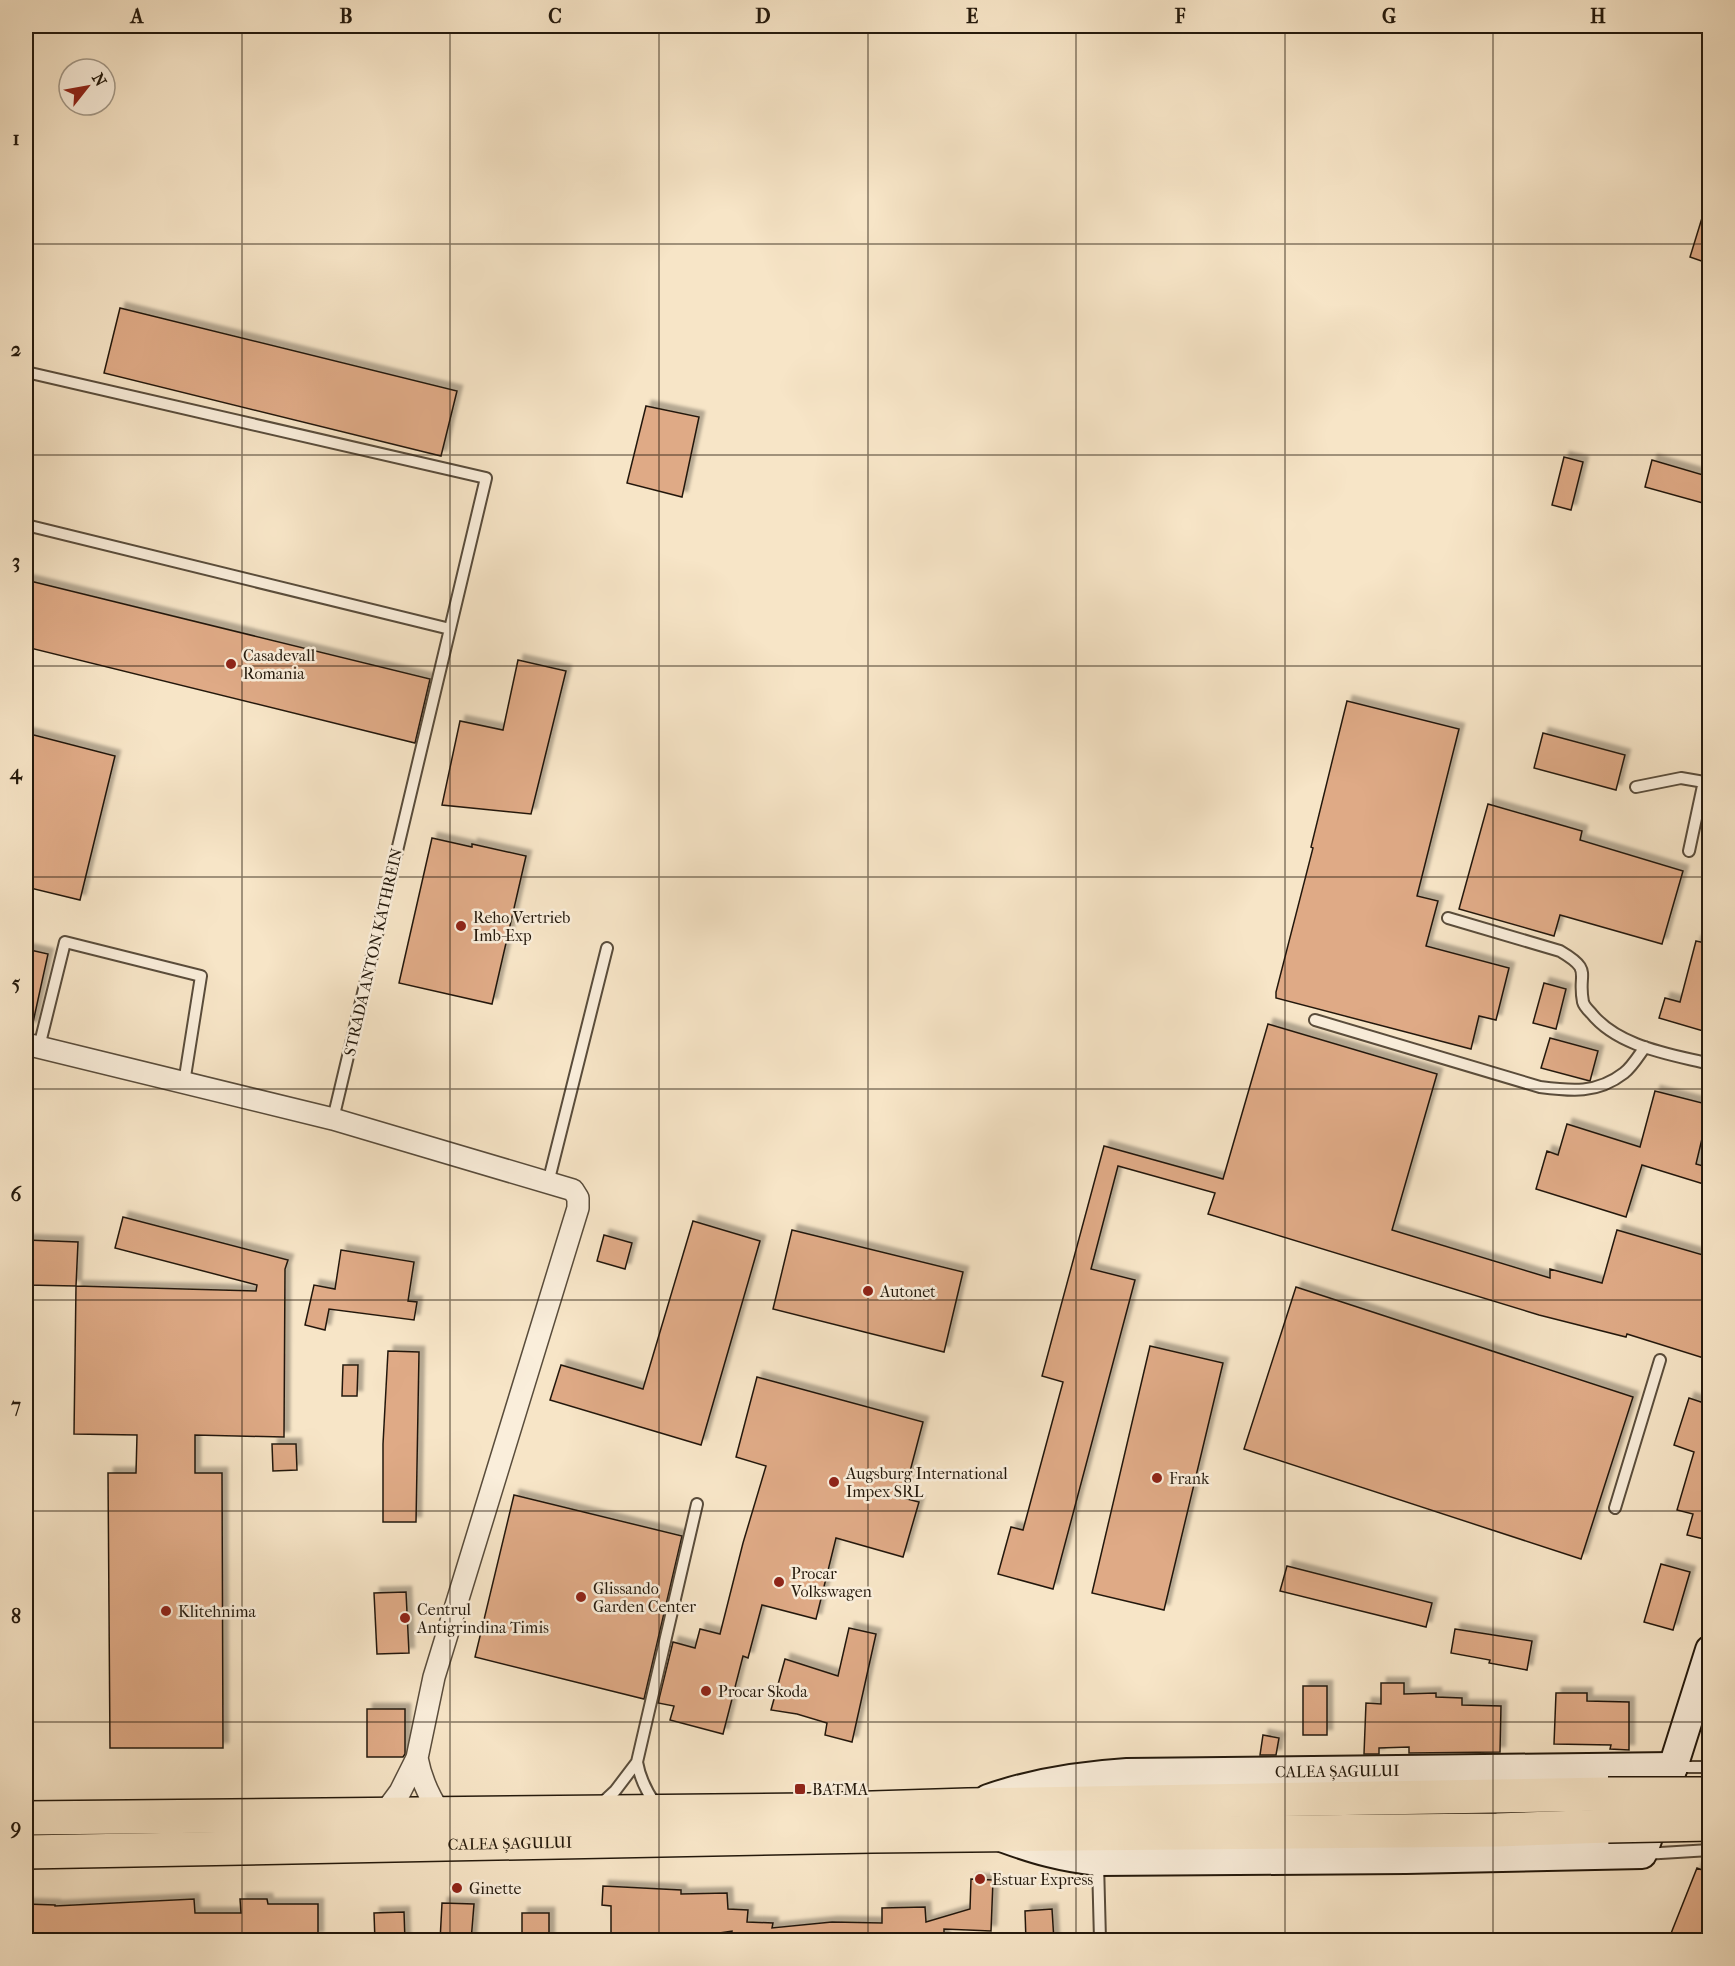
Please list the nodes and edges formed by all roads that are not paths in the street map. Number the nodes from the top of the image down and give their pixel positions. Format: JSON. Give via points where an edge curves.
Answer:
{"nodes":[{"id":1,"x":26,"y":372,"type":"edge"},
{"id":2,"x":26,"y":525,"type":"edge"},
{"id":3,"x":450,"y":629,"type":"junction"},
{"id":4,"x":1707,"y":782,"type":"edge"},
{"id":5,"x":1636,"y":787,"type":"dead end"},
{"id":6,"x":1689,"y":851,"type":"dead end"},
{"id":7,"x":1448,"y":918,"type":"dead end"},
{"id":8,"x":607,"y":948,"type":"dead end"},
{"id":9,"x":1315,"y":1020,"type":"dead end"},
{"id":10,"x":32,"y":1046,"type":"edge"},
{"id":11,"x":1645,"y":1047,"type":"junction"},
{"id":12,"x":1710,"y":1064,"type":"edge"},
{"id":13,"x":184,"y":1083,"type":"junction"},
{"id":14,"x":333,"y":1119,"type":"junction"},
{"id":15,"x":548,"y":1183,"type":"junction"},
{"id":16,"x":1660,"y":1360,"type":"dead end"},
{"id":17,"x":698,"y":1504,"type":"dead end"},
{"id":18,"x":1615,"y":1508,"type":"dead end"},
{"id":19,"x":1710,"y":1650,"type":"edge"},
{"id":20,"x":417,"y":1758,"type":"junction"},
{"id":21,"x":637,"y":1762,"type":"junction"},
{"id":22,"x":1672,"y":1767,"type":"junction"},
{"id":23,"x":1710,"y":1767,"type":"edge"},
{"id":24,"x":1710,"y":1794,"type":"edge"},
{"id":25,"x":968,"y":1805,"type":"junction"},
{"id":26,"x":660,"y":1811,"type":"junction"},
{"id":27,"x":592,"y":1812,"type":"junction"},
{"id":28,"x":440,"y":1814,"type":"junction"},
{"id":29,"x":383,"y":1815,"type":"junction"},
{"id":30,"x":26,"y":1818,"type":"edge"},
{"id":31,"x":1710,"y":1824,"type":"edge"},
{"id":32,"x":997,"y":1835,"type":"junction"},
{"id":33,"x":1710,"y":1850,"type":"edge"},
{"id":34,"x":26,"y":1852,"type":"edge"},
{"id":35,"x":1642,"y":1854,"type":"junction"},
{"id":36,"x":1098,"y":1861,"type":"junction"},
{"id":37,"x":1100,"y":1941,"type":"edge"}],
"edges":[{"from":1,"to":3,"type":"lane","name":"STRADA ANTON KATHREIN","via":[[486,478]]},
{"from":2,"to":3,"type":"lane"},
{"from":3,"to":14,"type":"lane","name":"STRADA ANTON KATHREIN"},
{"from":4,"to":5,"type":"lane","via":[[1681,778]]},
{"from":4,"to":6,"type":"lane"},
{"from":7,"to":11,"type":"lane","via":[[1560,951],[1573,959],[1582,969],[1584,1003],[1593,1016],[1608,1030]]},
{"from":8,"to":15,"type":"lane"},
{"from":9,"to":11,"type":"lane","via":[[1540,1087],[1565,1090],[1590,1090],[1606,1084],[1626,1072]]},
{"from":10,"to":13,"type":"street"},
{"from":10,"to":13,"type":"lane","via":[[65,942],[201,976]]},
{"from":11,"to":12,"type":"lane"},
{"from":13,"to":14,"type":"street"},
{"from":14,"to":15,"type":"street"},
{"from":15,"to":20,"type":"street","via":[[573,1190],[578,1208],[434,1677]]},
{"from":16,"to":18,"type":"lane"},
{"from":17,"to":21,"type":"lane"},
{"from":19,"to":22,"type":"street"},
{"from":20,"to":28,"type":"street","via":[[428,1795]]},
{"from":20,"to":29,"type":"street"},
{"from":21,"to":26,"type":"lane","via":[[646,1792]]},
{"from":21,"to":27,"type":"lane","via":[[615,1791]]},
{"from":22,"to":23,"type":"lane","name":"CALEA ȘAGULUI"},
{"from":22,"to":25,"type":"street","name":"CALEA ȘAGULUI","via":[[1127,1773],[1050,1781]]},
{"from":22,"to":35,"type":"street"},
{"from":24,"to":25,"type":"main road","name":"CALEA ȘAGULUI","bridge":true},
{"from":25,"to":26,"type":"main road","name":"CALEA ȘAGULUI"},
{"from":26,"to":27,"type":"main road","name":"CALEA ȘAGULUI"},
{"from":27,"to":28,"type":"main road","name":"CALEA ȘAGULUI"},
{"from":28,"to":29,"type":"main road","name":"CALEA ȘAGULUI"},
{"from":29,"to":30,"type":"main road","name":"CALEA ȘAGULUI"},
{"from":31,"to":32,"type":"main road","name":"CALEA ȘAGULUI","bridge":true},
{"from":32,"to":34,"type":"main road","name":"CALEA ȘAGULUI"},
{"from":32,"to":36,"type":"street","name":"CALEA ȘAGULUI","via":[[1043,1852]]},
{"from":33,"to":35,"type":"lane","name":"CALEA ȘAGULUI"},
{"from":35,"to":36,"type":"street","name":"CALEA ȘAGULUI"},
{"from":36,"to":37,"type":"lane"}]}
